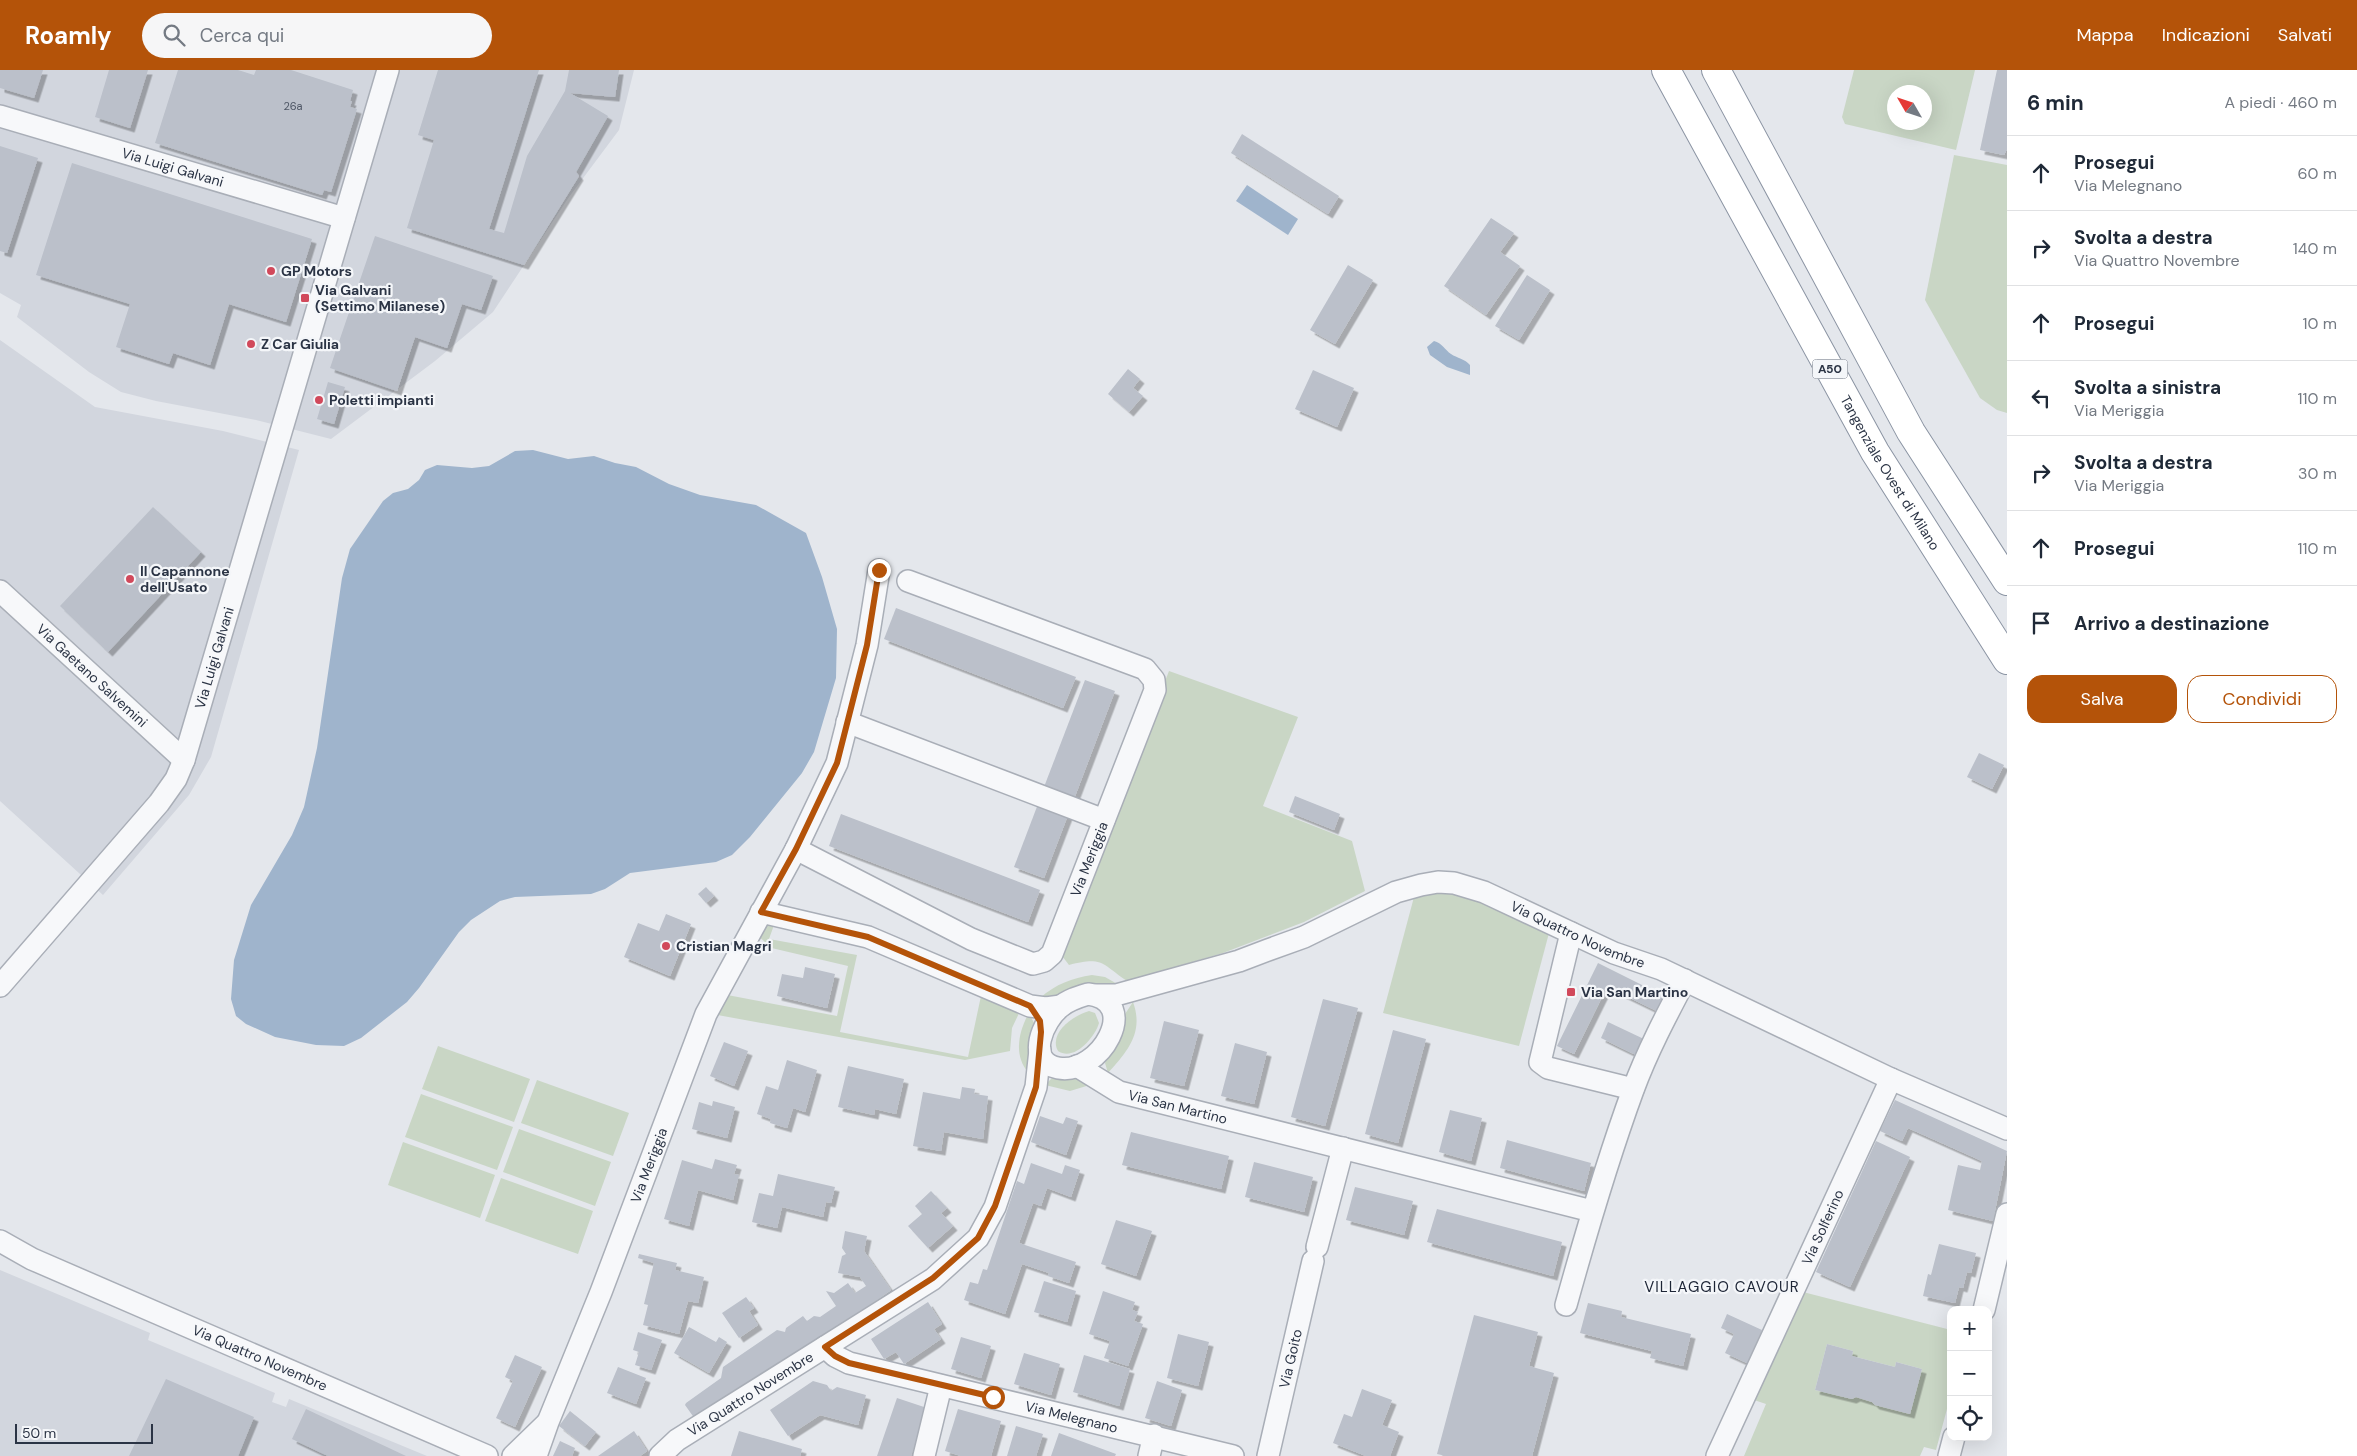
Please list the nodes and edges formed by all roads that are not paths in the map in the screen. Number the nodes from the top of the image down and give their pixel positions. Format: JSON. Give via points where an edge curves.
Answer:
{"nodes":[{"id":1,"x":388,"y":70,"type":"edge"},
{"id":2,"x":1666,"y":70,"type":"edge"},
{"id":3,"x":1716,"y":70,"type":"edge"},
{"id":4,"x":0,"y":116,"type":"edge"},
{"id":5,"x":344,"y":218,"type":"junction"},
{"id":6,"x":879,"y":570,"type":"dead end"},
{"id":7,"x":908,"y":581,"type":"dead end"},
{"id":8,"x":2007,"y":582,"type":"edge"},
{"id":9,"x":0,"y":590,"type":"edge"},
{"id":10,"x":2007,"y":660,"type":"edge"},
{"id":11,"x":847,"y":722,"type":"junction"},
{"id":12,"x":184,"y":760,"type":"junction"},
{"id":13,"x":1104,"y":820,"type":"junction"},
{"id":14,"x":796,"y":849,"type":"junction"},
{"id":15,"x":761,"y":912,"type":"junction"},
{"id":16,"x":1571,"y":933,"type":"junction"},
{"id":17,"x":1685,"y":980,"type":"junction"},
{"id":18,"x":0,"y":986,"type":"edge"},
{"id":19,"x":1137,"y":990,"type":"junction"},
{"id":20,"x":1097,"y":995,"type":"junction"},
{"id":21,"x":1030,"y":1006,"type":"junction"},
{"id":22,"x":1061,"y":1006,"type":"junction"},
{"id":23,"x":1114,"y":1015,"type":"junction"},
{"id":24,"x":1040,"y":1041,"type":"junction"},
{"id":25,"x":1095,"y":1055,"type":"junction"},
{"id":26,"x":1077,"y":1066,"type":"junction"},
{"id":27,"x":1055,"y":1068,"type":"junction"},
{"id":28,"x":1891,"y":1078,"type":"junction"},
{"id":29,"x":1103,"y":1082,"type":"junction"},
{"id":30,"x":1036,"y":1087,"type":"junction"},
{"id":31,"x":1633,"y":1089,"type":"junction"},
{"id":32,"x":2007,"y":1129,"type":"edge"},
{"id":33,"x":1343,"y":1148,"type":"junction"},
{"id":34,"x":1595,"y":1202,"type":"junction"},
{"id":35,"x":2007,"y":1214,"type":"edge"},
{"id":36,"x":0,"y":1241,"type":"edge"},
{"id":37,"x":0,"y":1249,"type":"edge"},
{"id":38,"x":32,"y":1259,"type":"junction"},
{"id":39,"x":1566,"y":1305,"type":"dead end"},
{"id":40,"x":1985,"y":1306,"type":"edge"},
{"id":41,"x":825,"y":1347,"type":"junction"},
{"id":42,"x":941,"y":1386,"type":"junction"},
{"id":43,"x":548,"y":1422,"type":"junction"},
{"id":44,"x":1154,"y":1435,"type":"junction"},
{"id":45,"x":1953,"y":1441,"type":"edge"},
{"id":46,"x":487,"y":1456,"type":"edge"},
{"id":47,"x":513,"y":1456,"type":"edge"},
{"id":48,"x":536,"y":1456,"type":"edge"},
{"id":49,"x":660,"y":1456,"type":"edge"},
{"id":50,"x":924,"y":1456,"type":"edge"},
{"id":51,"x":1149,"y":1456,"type":"edge"},
{"id":52,"x":1233,"y":1456,"type":"edge"},
{"id":53,"x":1268,"y":1456,"type":"edge"},
{"id":54,"x":1717,"y":1456,"type":"edge"},
{"id":55,"x":1949,"y":1456,"type":"edge"}],
"edges":[{"from":1,"to":5,"type":"street","name":"Via Luigi Galvani"},
{"from":2,"to":10,"type":"highway","name":"Tangenziale Ovest di Milano","number":"A50","via":[[1875,452]]},
{"from":3,"to":8,"type":"highway","via":[[1911,432]]},
{"from":4,"to":5,"type":"street","name":"Via Luigi Galvani"},
{"from":5,"to":12,"type":"street","name":"Via Luigi Galvani"},
{"from":6,"to":11,"type":"street","via":[[867,645]]},
{"from":7,"to":13,"type":"street","name":"Via Meriggia","via":[[1145,669],[1154,680],[1155,690]]},
{"from":9,"to":12,"type":"street","name":"Via Gaetano Salvemini"},
{"from":11,"to":13,"type":"street"},
{"from":11,"to":14,"type":"street","via":[[830,782]]},
{"from":12,"to":18,"type":"street","name":"Via Luigi Galvani","via":[[168,792]]},
{"from":13,"to":14,"type":"street","name":"Via Meriggia","via":[[1052,954],[1033,964],[971,940]]},
{"from":14,"to":15,"type":"street","name":"Via Meriggia"},
{"from":15,"to":21,"type":"street","via":[[868,937]]},
{"from":15,"to":43,"type":"street","name":"Via Meriggia","via":[[706,1014]]},
{"from":16,"to":17,"type":"street","name":"Via Quattro Novembre","via":[[1614,954]]},
{"from":16,"to":19,"type":"street","name":"Via Quattro Novembre","via":[[1484,892],[1438,882],[1396,892],[1254,956]]},
{"from":16,"to":31,"type":"street","via":[[1540,1062],[1548,1068]]},
{"from":17,"to":28,"type":"street","name":"Via Quattro Novembre"},
{"from":17,"to":31,"type":"street"},
{"from":19,"to":20,"type":"street","name":"Via Quattro Novembre"},
{"from":19,"to":23,"type":"street"},
{"from":20,"to":22,"type":"street","via":[[1077,997]]},
{"from":20,"to":23,"type":"street","via":[[1105,1000]]},
{"from":21,"to":22,"type":"street"},
{"from":21,"to":24,"type":"street","via":[[1040,1021]]},
{"from":22,"to":24,"type":"street"},
{"from":23,"to":25,"type":"street","via":[[1112,1034]]},
{"from":24,"to":27,"type":"street","via":[[1043,1059]]},
{"from":24,"to":30,"type":"street","name":"Via Quattro Novembre"},
{"from":25,"to":26,"type":"street"},
{"from":25,"to":29,"type":"street"},
{"from":26,"to":27,"type":"street"},
{"from":26,"to":29,"type":"street","name":"Via San Martino"},
{"from":27,"to":30,"type":"street","name":"Via Quattro Novembre"},
{"from":28,"to":32,"type":"street","name":"Via Quattro Novembre"},
{"from":28,"to":54,"type":"street","name":"Via Solferino"},
{"from":29,"to":33,"type":"street","name":"Via San Martino","via":[[1119,1092]]},
{"from":30,"to":41,"type":"street","name":"Via Quattro Novembre","via":[[995,1206],[978,1238],[933,1278]]},
{"from":31,"to":34,"type":"street"},
{"from":33,"to":34,"type":"street","name":"Via San Martino","via":[[1564,1206]]},
{"from":33,"to":53,"type":"street","name":"Via Goito"},
{"from":34,"to":39,"type":"street"},
{"from":35,"to":40,"type":"street"},
{"from":36,"to":38,"type":"street","name":"Via Quattro Novembre"},
{"from":37,"to":38,"type":"street","name":"Via Quattro Novembre"},
{"from":38,"to":46,"type":"street","name":"Via Quattro Novembre"},
{"from":41,"to":42,"type":"street","name":"Via Melegnano","via":[[849,1363]]},
{"from":41,"to":49,"type":"street","name":"Via Quattro Novembre","via":[[677,1440]]},
{"from":42,"to":44,"type":"street","name":"Via Melegnano"},
{"from":42,"to":50,"type":"street"},
{"from":43,"to":47,"type":"street","name":"Via Meriggia"},
{"from":43,"to":48,"type":"street","name":"Via Meriggia"},
{"from":44,"to":51,"type":"street"},
{"from":44,"to":52,"type":"street","name":"Via Melegnano"},
{"from":45,"to":55,"type":"street"}]}
